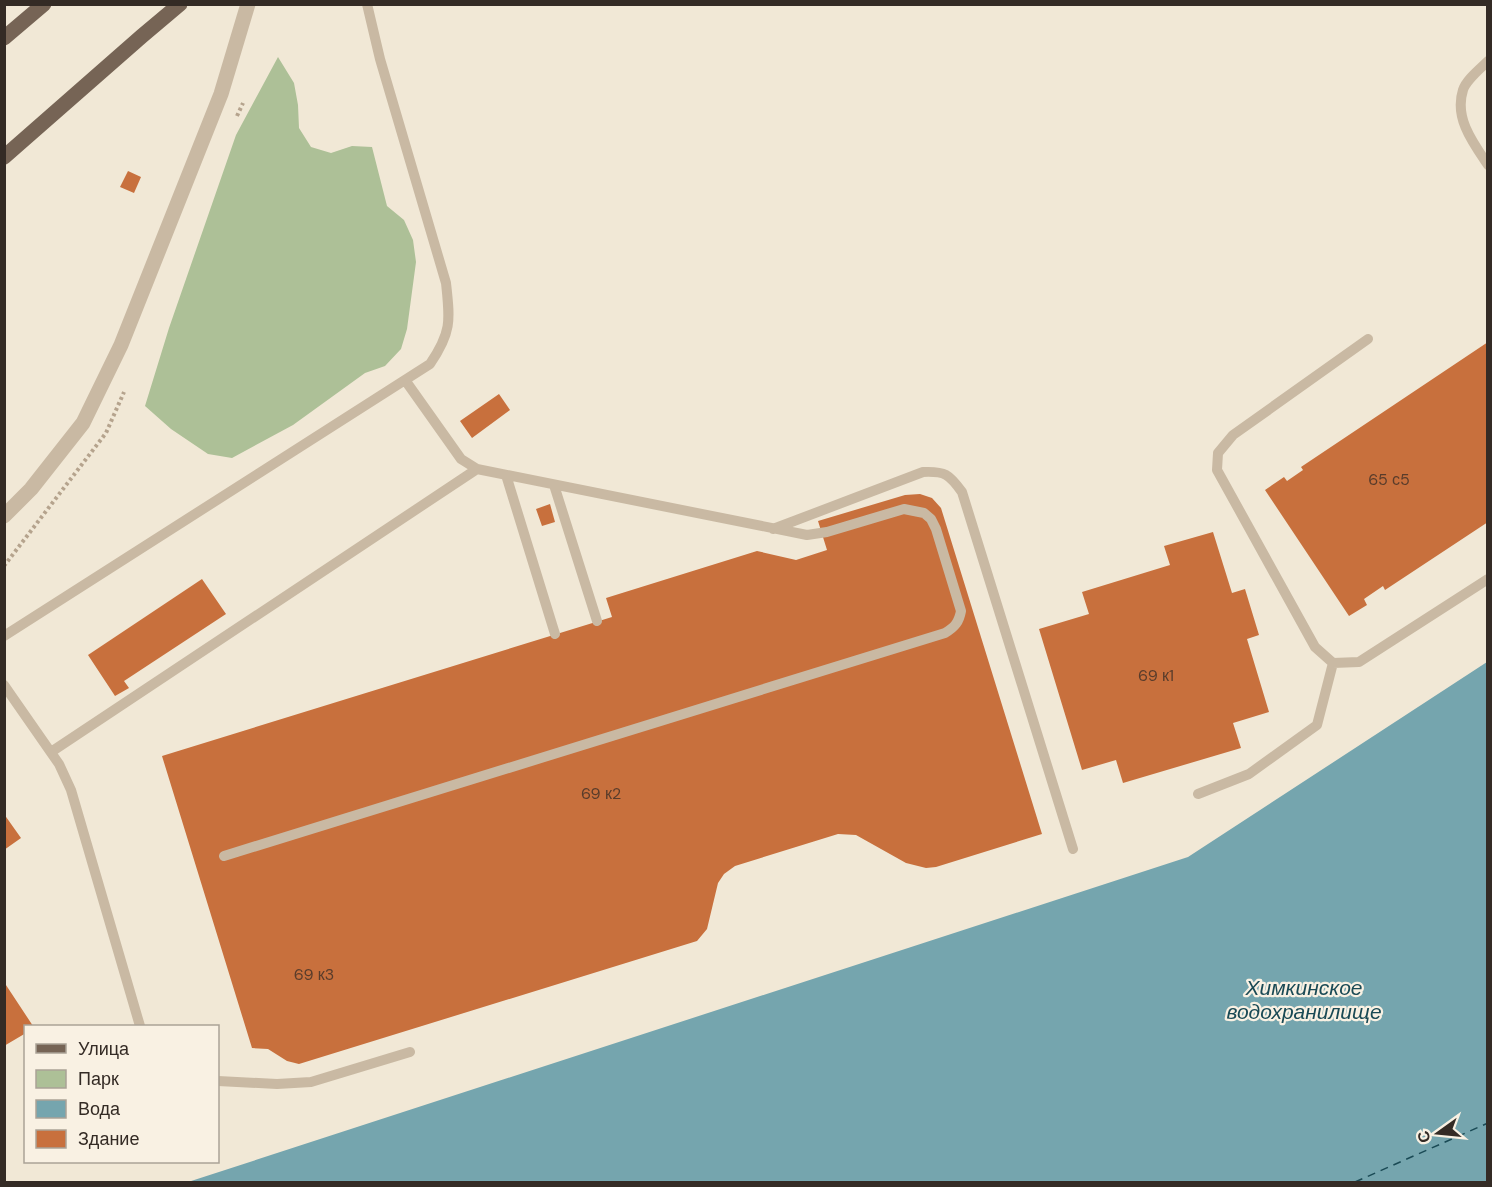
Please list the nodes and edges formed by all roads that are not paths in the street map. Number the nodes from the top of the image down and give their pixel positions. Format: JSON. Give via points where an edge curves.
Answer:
{"nodes":[{"id":1,"x":44,"y":4,"type":"edge"},
{"id":2,"x":180,"y":4,"type":"edge"},
{"id":3,"x":248,"y":4,"type":"edge"},
{"id":4,"x":367,"y":4,"type":"edge"},
{"id":5,"x":4,"y":38,"type":"edge"},
{"id":6,"x":1488,"y":61,"type":"edge"},
{"id":7,"x":4,"y":157,"type":"edge"},
{"id":8,"x":1488,"y":165,"type":"edge"},
{"id":9,"x":1368,"y":339,"type":"dead end"},
{"id":10,"x":405,"y":380,"type":"junction"},
{"id":11,"x":477,"y":469,"type":"junction"},
{"id":12,"x":506,"y":475,"type":"junction"},
{"id":13,"x":554,"y":485,"type":"junction"},
{"id":14,"x":4,"y":516,"type":"edge"},
{"id":15,"x":773,"y":529,"type":"junction"},
{"id":16,"x":1488,"y":579,"type":"edge"},
{"id":17,"x":597,"y":621,"type":"dead end"},
{"id":18,"x":555,"y":634,"type":"dead end"},
{"id":19,"x":4,"y":636,"type":"edge"},
{"id":20,"x":1333,"y":663,"type":"junction"},
{"id":21,"x":4,"y":685,"type":"edge"},
{"id":22,"x":51,"y":752,"type":"junction"},
{"id":23,"x":1198,"y":794,"type":"dead end"},
{"id":24,"x":1073,"y":849,"type":"dead end"},
{"id":25,"x":224,"y":856,"type":"dead end"},
{"id":26,"x":140,"y":1025,"type":"edge"},
{"id":27,"x":411,"y":1052,"type":"dead end"},
{"id":28,"x":219,"y":1081,"type":"edge"}],
"edges":[{"from":1,"to":5,"type":"main road"},
{"from":2,"to":7,"type":"main road"},
{"from":3,"to":14,"type":"street","via":[[221,94],[121,345],[83,423],[31,489]]},
{"from":4,"to":10,"type":"lane","via":[[446,283],[450,322],[442,347],[430,364]]},
{"from":6,"to":8,"type":"lane","via":[[1463,89],[1461,111],[1466,132]]},
{"from":9,"to":20,"type":"lane","via":[[1233,435],[1218,453],[1217,470],[1315,647]]},
{"from":10,"to":11,"type":"lane","via":[[461,459]]},
{"from":10,"to":19,"type":"lane"},
{"from":11,"to":12,"type":"lane"},
{"from":11,"to":22,"type":"lane"},
{"from":12,"to":13,"type":"lane"},
{"from":12,"to":18,"type":"lane"},
{"from":13,"to":15,"type":"lane"},
{"from":13,"to":17,"type":"lane"},
{"from":15,"to":24,"type":"lane","via":[[923,472],[952,477],[962,492]]},
{"from":15,"to":25,"type":"lane","via":[[816,535],[904,509],[924,513],[936,529],[961,610],[959,621],[945,633]]},
{"from":16,"to":20,"type":"lane","via":[[1359,662]]},
{"from":20,"to":23,"type":"lane","via":[[1317,725],[1250,774]]},
{"from":21,"to":22,"type":"lane"},
{"from":22,"to":26,"type":"lane","via":[[71,790]]},
{"from":27,"to":28,"type":"lane","via":[[311,1082]]}]}
